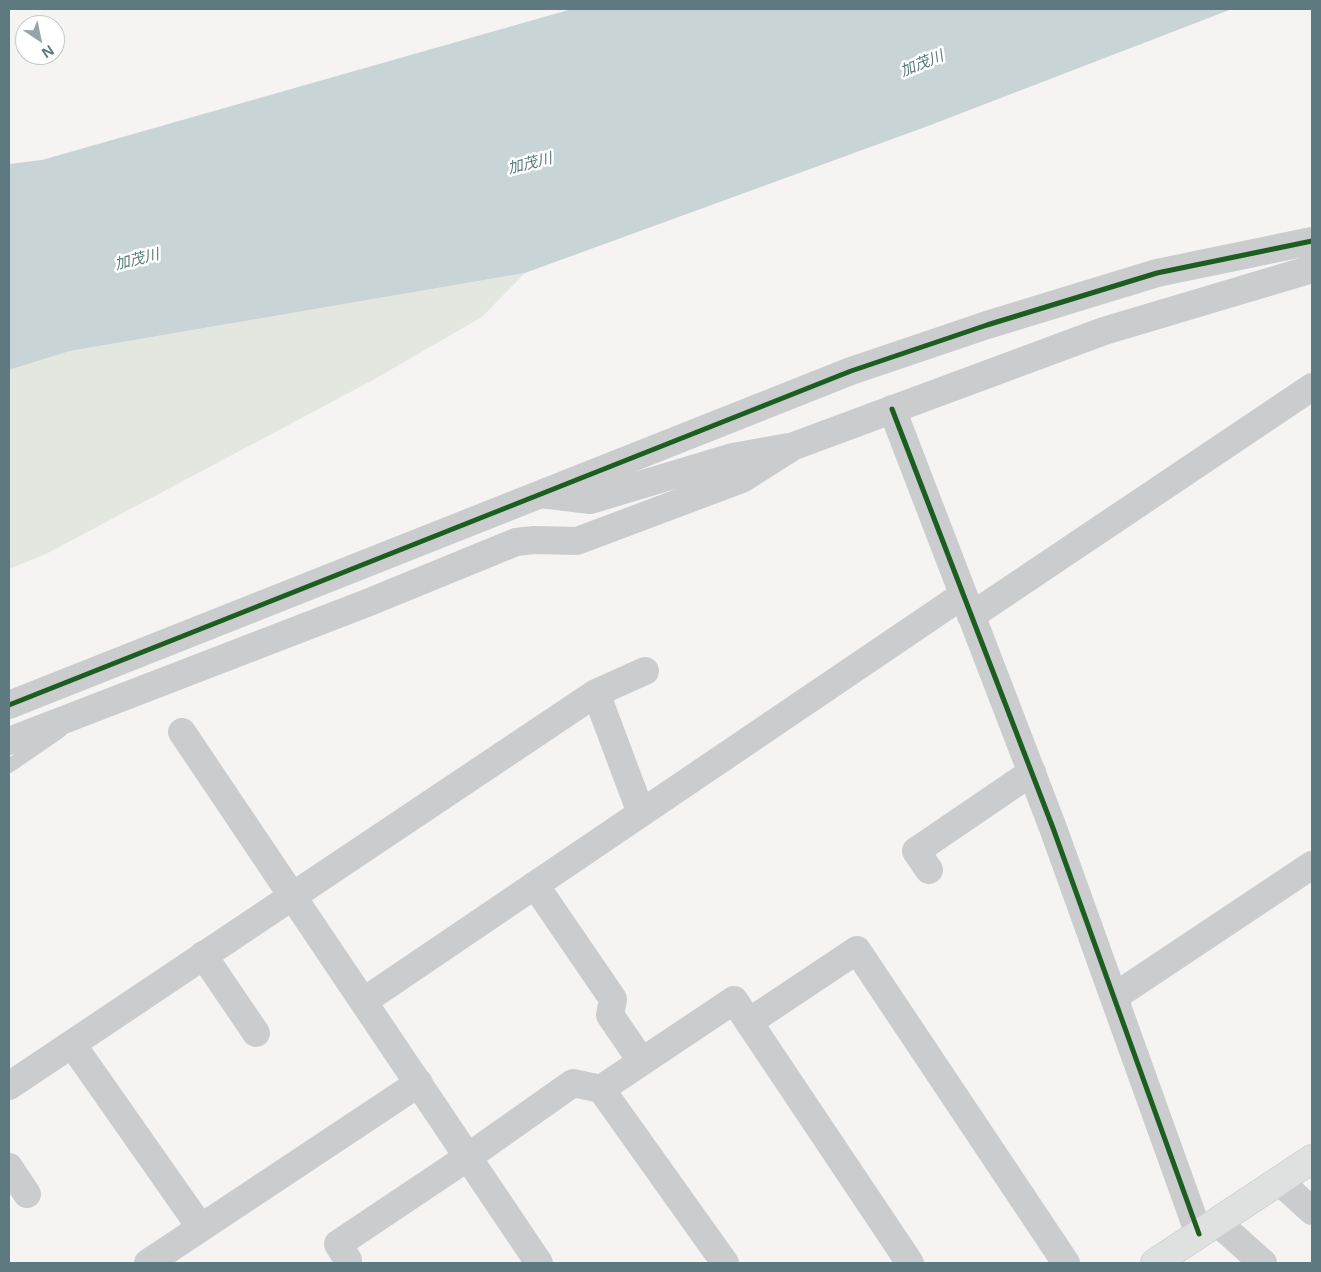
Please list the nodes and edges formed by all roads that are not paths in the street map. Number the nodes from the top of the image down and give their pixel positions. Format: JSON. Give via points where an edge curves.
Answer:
{"nodes":[{"id":1,"x":1312,"y":241,"type":"edge"},
{"id":2,"x":1312,"y":269,"type":"edge"},
{"id":3,"x":1312,"y":387,"type":"edge"},
{"id":4,"x":892,"y":409,"type":"junction"},
{"id":5,"x":794,"y":446,"type":"junction"},
{"id":6,"x":539,"y":493,"type":"junction"},
{"id":7,"x":967,"y":605,"type":"junction"},
{"id":8,"x":645,"y":671,"type":"dead end"},
{"id":9,"x":596,"y":693,"type":"junction"},
{"id":10,"x":9,"y":705,"type":"edge"},
{"id":11,"x":98,"y":706,"type":"junction"},
{"id":12,"x":182,"y":732,"type":"dead end"},
{"id":13,"x":9,"y":741,"type":"edge"},
{"id":14,"x":9,"y":766,"type":"edge"},
{"id":15,"x":1032,"y":772,"type":"junction"},
{"id":16,"x":641,"y":813,"type":"junction"},
{"id":17,"x":1312,"y":865,"type":"edge"},
{"id":18,"x":929,"y":870,"type":"dead end"},
{"id":19,"x":535,"y":885,"type":"junction"},
{"id":20,"x":293,"y":896,"type":"junction"},
{"id":21,"x":203,"y":955,"type":"junction"},
{"id":22,"x":1114,"y":997,"type":"junction"},
{"id":23,"x":364,"y":1001,"type":"junction"},
{"id":24,"x":749,"y":1022,"type":"junction"},
{"id":25,"x":256,"y":1033,"type":"dead end"},
{"id":26,"x":72,"y":1044,"type":"junction"},
{"id":27,"x":642,"y":1062,"type":"junction"},
{"id":28,"x":419,"y":1083,"type":"junction"},
{"id":29,"x":9,"y":1086,"type":"edge"},
{"id":30,"x":601,"y":1089,"type":"junction"},
{"id":31,"x":468,"y":1157,"type":"junction"},
{"id":32,"x":1312,"y":1159,"type":"edge"},
{"id":33,"x":9,"y":1167,"type":"edge"},
{"id":34,"x":1279,"y":1181,"type":"junction"},
{"id":35,"x":27,"y":1194,"type":"dead end"},
{"id":36,"x":1312,"y":1211,"type":"edge"},
{"id":37,"x":201,"y":1228,"type":"junction"},
{"id":38,"x":1208,"y":1228,"type":"junction"},
{"id":39,"x":348,"y":1260,"type":"dead end"},
{"id":40,"x":148,"y":1263,"type":"edge"},
{"id":41,"x":539,"y":1263,"type":"edge"},
{"id":42,"x":725,"y":1263,"type":"edge"},
{"id":43,"x":910,"y":1263,"type":"edge"},
{"id":44,"x":1066,"y":1263,"type":"edge"},
{"id":45,"x":1155,"y":1263,"type":"edge"},
{"id":46,"x":1263,"y":1263,"type":"edge"}],
"edges":[{"from":1,"to":6,"type":"street","via":[[1158,273],[987,325],[850,371]]},
{"from":2,"to":4,"type":"street","via":[[1104,331]]},
{"from":3,"to":7,"type":"street"},
{"from":4,"to":5,"type":"street"},
{"from":4,"to":7,"type":"street"},
{"from":5,"to":6,"type":"street","via":[[733,457],[590,500]]},
{"from":5,"to":11,"type":"street","via":[[742,479],[578,541],[516,542],[367,604]]},
{"from":6,"to":10,"type":"street"},
{"from":7,"to":15,"type":"street"},
{"from":7,"to":16,"type":"street"},
{"from":8,"to":9,"type":"street"},
{"from":9,"to":16,"type":"street"},
{"from":9,"to":20,"type":"street"},
{"from":11,"to":13,"type":"street"},
{"from":11,"to":14,"type":"lane"},
{"from":12,"to":20,"type":"street"},
{"from":15,"to":18,"type":"street","via":[[916,851]]},
{"from":15,"to":22,"type":"street"},
{"from":16,"to":19,"type":"street"},
{"from":17,"to":22,"type":"street"},
{"from":19,"to":23,"type":"street"},
{"from":19,"to":27,"type":"street","via":[[613,999],[610,1015]]},
{"from":20,"to":21,"type":"street"},
{"from":20,"to":23,"type":"street"},
{"from":21,"to":25,"type":"street"},
{"from":21,"to":26,"type":"street"},
{"from":22,"to":38,"type":"street"},
{"from":23,"to":28,"type":"street"},
{"from":24,"to":27,"type":"street","via":[[734,1000]]},
{"from":24,"to":43,"type":"street"},
{"from":24,"to":44,"type":"street","via":[[857,950]]},
{"from":26,"to":29,"type":"street"},
{"from":26,"to":37,"type":"street"},
{"from":27,"to":30,"type":"street"},
{"from":28,"to":31,"type":"street"},
{"from":28,"to":37,"type":"street"},
{"from":30,"to":31,"type":"street","via":[[573,1083]]},
{"from":30,"to":42,"type":"street"},
{"from":31,"to":39,"type":"street","via":[[338,1244]]},
{"from":31,"to":41,"type":"street"},
{"from":32,"to":34,"type":"main road"},
{"from":33,"to":35,"type":"street"},
{"from":34,"to":36,"type":"street"},
{"from":34,"to":38,"type":"main road"},
{"from":37,"to":40,"type":"street"},
{"from":38,"to":45,"type":"main road"},
{"from":38,"to":46,"type":"street"}]}
